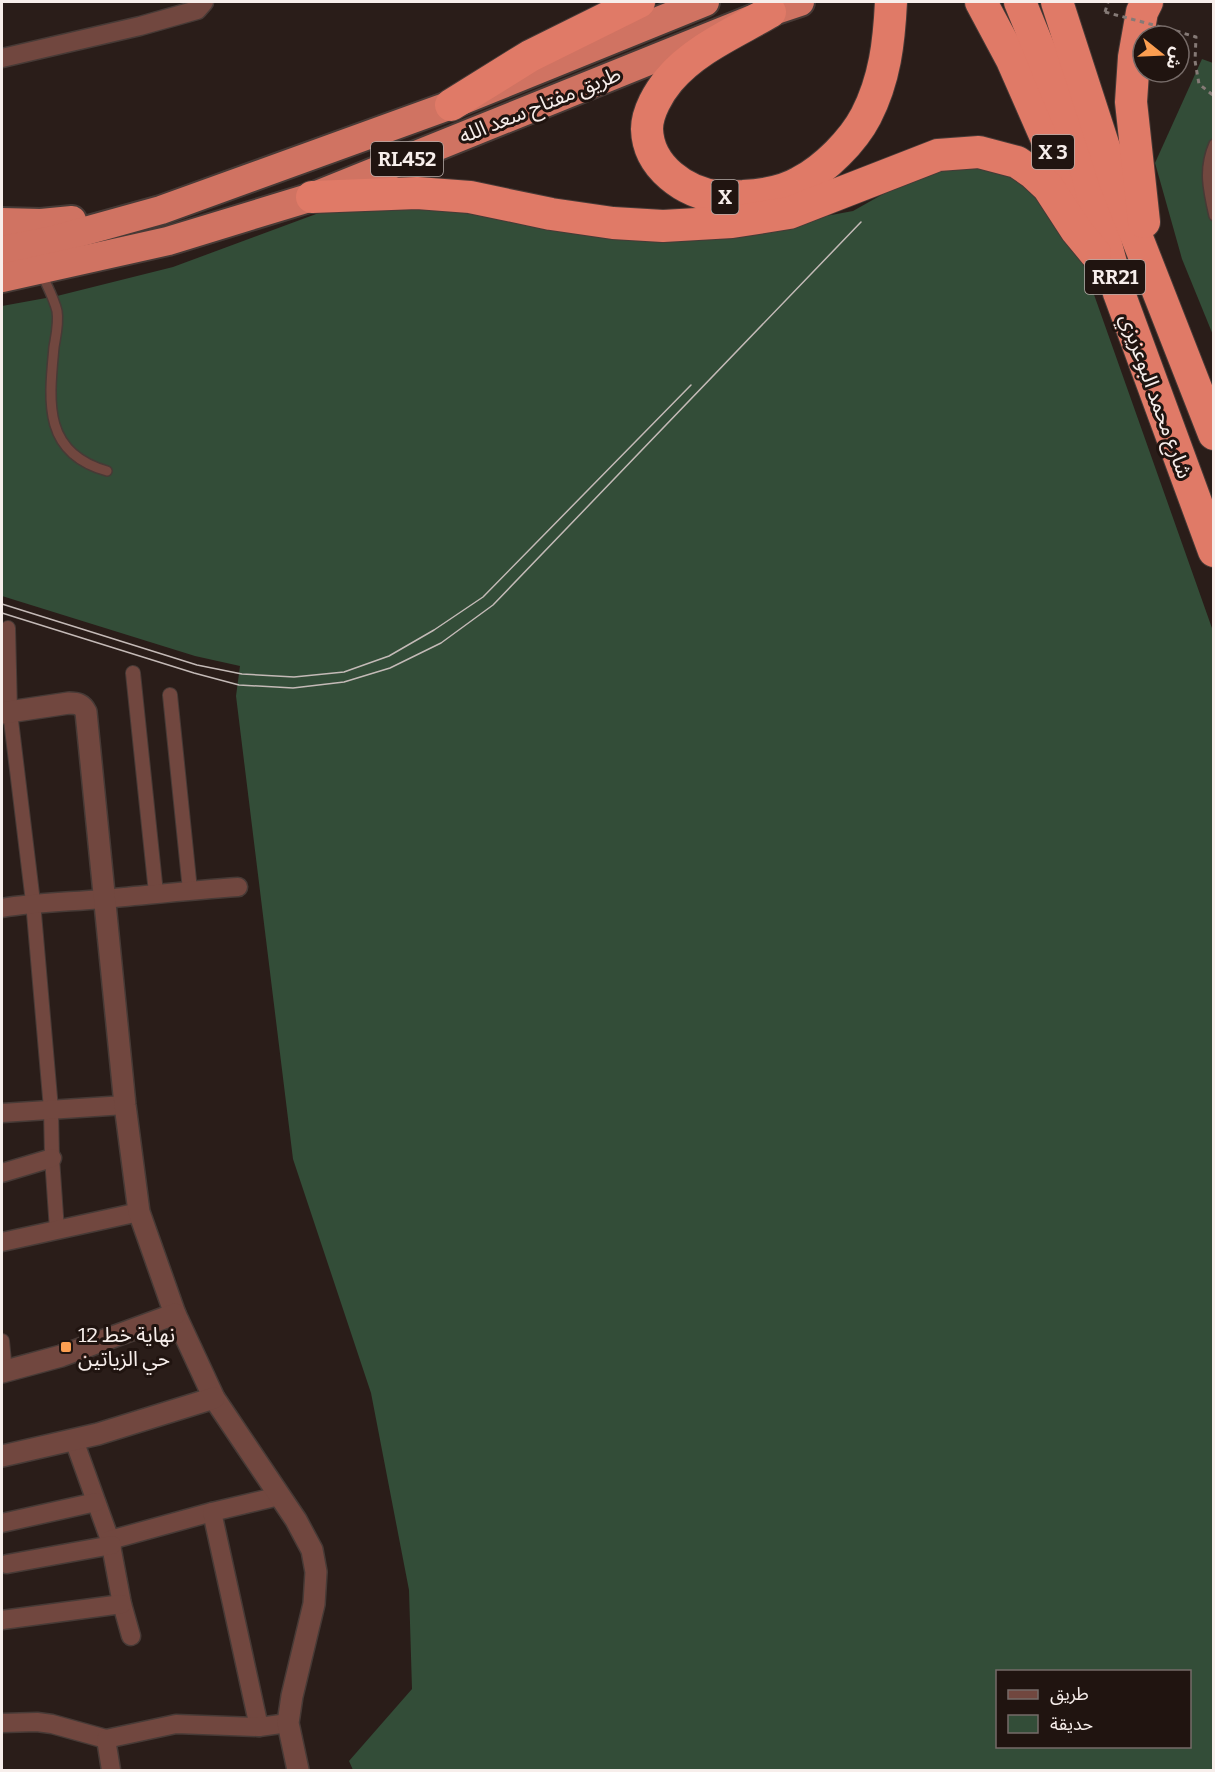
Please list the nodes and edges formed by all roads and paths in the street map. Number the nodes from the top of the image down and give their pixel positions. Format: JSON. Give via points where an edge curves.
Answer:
{"nodes":[{"id":1,"x":204,"y":2,"type":"edge"},
{"id":2,"x":639,"y":2,"type":"edge"},
{"id":3,"x":705,"y":2,"type":"edge"},
{"id":4,"x":800,"y":2,"type":"edge"},
{"id":5,"x":891,"y":2,"type":"edge"},
{"id":6,"x":981,"y":2,"type":"edge"},
{"id":7,"x":1020,"y":2,"type":"edge"},
{"id":8,"x":1057,"y":2,"type":"edge"},
{"id":9,"x":1108,"y":2,"type":"edge"},
{"id":10,"x":1147,"y":2,"type":"edge"},
{"id":11,"x":770,"y":12,"type":"junction"},
{"id":12,"x":2,"y":58,"type":"edge"},
{"id":13,"x":1214,"y":96,"type":"edge"},
{"id":14,"x":451,"y":105,"type":"junction"},
{"id":15,"x":1214,"y":144,"type":"edge"},
{"id":16,"x":312,"y":197,"type":"junction"},
{"id":17,"x":161,"y":210,"type":"junction"},
{"id":18,"x":1214,"y":216,"type":"edge"},
{"id":19,"x":2,"y":222,"type":"edge"},
{"id":20,"x":2,"y":250,"type":"edge"},
{"id":21,"x":1095,"y":254,"type":"junction"},
{"id":22,"x":40,"y":270,"type":"junction"},
{"id":23,"x":1150,"y":270,"type":"junction"},
{"id":24,"x":2,"y":278,"type":"edge"},
{"id":25,"x":1119,"y":293,"type":"junction"},
{"id":26,"x":1214,"y":434,"type":"edge"},
{"id":27,"x":107,"y":471,"type":"dead end"},
{"id":28,"x":1214,"y":551,"type":"edge"},
{"id":29,"x":8,"y":628,"type":"dead end"},
{"id":30,"x":133,"y":673,"type":"dead end"},
{"id":31,"x":170,"y":695,"type":"dead end"},
{"id":32,"x":6,"y":713,"type":"edge"},
{"id":33,"x":238,"y":887,"type":"dead end"},
{"id":34,"x":190,"y":890,"type":"junction"},
{"id":35,"x":156,"y":893,"type":"junction"},
{"id":36,"x":104,"y":899,"type":"junction"},
{"id":37,"x":33,"y":902,"type":"junction"},
{"id":38,"x":2,"y":908,"type":"edge"},
{"id":39,"x":125,"y":1105,"type":"junction"},
{"id":40,"x":51,"y":1109,"type":"junction"},
{"id":41,"x":2,"y":1113,"type":"edge"},
{"id":42,"x":52,"y":1158,"type":"junction"},
{"id":43,"x":2,"y":1173,"type":"edge"},
{"id":44,"x":139,"y":1212,"type":"junction"},
{"id":45,"x":57,"y":1230,"type":"junction"},
{"id":46,"x":2,"y":1242,"type":"edge"},
{"id":47,"x":175,"y":1314,"type":"junction"},
{"id":48,"x":2,"y":1341,"type":"edge"},
{"id":49,"x":3,"y":1371,"type":"edge"},
{"id":50,"x":214,"y":1398,"type":"junction"},
{"id":51,"x":74,"y":1440,"type":"junction"},
{"id":52,"x":2,"y":1456,"type":"edge"},
{"id":53,"x":279,"y":1496,"type":"junction"},
{"id":54,"x":96,"y":1502,"type":"junction"},
{"id":55,"x":212,"y":1512,"type":"junction"},
{"id":56,"x":2,"y":1523,"type":"edge"},
{"id":57,"x":111,"y":1543,"type":"junction"},
{"id":58,"x":7,"y":1564,"type":"dead end"},
{"id":59,"x":122,"y":1604,"type":"junction"},
{"id":60,"x":2,"y":1620,"type":"edge"},
{"id":61,"x":131,"y":1636,"type":"dead end"},
{"id":62,"x":288,"y":1723,"type":"junction"},
{"id":63,"x":2,"y":1724,"type":"edge"},
{"id":64,"x":259,"y":1727,"type":"junction"},
{"id":65,"x":106,"y":1739,"type":"junction"},
{"id":66,"x":111,"y":1770,"type":"edge"},
{"id":67,"x":298,"y":1770,"type":"edge"}],
"edges":[{"from":1,"to":12,"type":"street","via":[[197,10],[151,23]]},
{"from":2,"to":14,"type":"highway","via":[[531,56]]},
{"from":3,"to":14,"type":"highway","name":"طريق مفتاح سعد الله","number":"RL452"},
{"from":4,"to":11,"type":"highway","name":"طريق مفتاح سعد الله","number":"RL452"},
{"from":5,"to":11,"type":"highway","number":"X","via":[[888,48],[880,81],[866,117],[841,152],[800,183],[764,194],[720,197],[689,188],[668,175],[653,154],[647,128],[654,103],[669,80],[694,56]]},
{"from":6,"to":21,"type":"highway","number":"X 3","via":[[1032,103]]},
{"from":7,"to":25,"type":"highway","name":"شارع محمد البوعزيزي","number":"RR21","via":[[1081,151]]},
{"from":8,"to":23,"type":"highway","name":"شارع محمد البوعزيزي","number":"RR21","via":[[1116,184]]},
{"from":9,"to":13,"type":"path","bridge":true,"via":[[1105,12],[1196,37],[1199,84]]},
{"from":10,"to":23,"type":"highway","via":[[1134,57],[1131,102]]},
{"from":11,"to":16,"type":"highway","name":"طريق مفتاح سعد الله","number":"RL452"},
{"from":14,"to":17,"type":"highway","name":"طريق مفتاح سعد الله","number":"RL452"},
{"from":15,"to":18,"type":"lane","via":[[1207,159]]},
{"from":16,"to":21,"type":"highway","via":[[427,194],[470,197],[613,223],[663,226],[732,222],[789,213],[938,155],[979,152],[1017,162],[1033,173],[1048,187]]},
{"from":16,"to":22,"type":"highway","name":"طريق مفتاح سعد الله","number":"RL452","via":[[168,241]]},
{"from":17,"to":19,"type":"highway","via":[[41,223]]},
{"from":17,"to":20,"type":"highway","name":"طريق مفتاح سعد الله","number":"RL452"},
{"from":21,"to":25,"type":"highway","number":"X 3"},
{"from":22,"to":24,"type":"highway","name":"طريق مفتاح سعد الله","number":"RL452"},
{"from":22,"to":27,"type":"lane","via":[[57,310],[50,403],[54,426],[64,445],[81,460]]},
{"from":23,"to":26,"type":"highway","name":"شارع محمد البوعزيزي","number":"RR21"},
{"from":25,"to":28,"type":"highway","name":"شارع محمد البوعزيزي","number":"RR21"},
{"from":29,"to":32,"type":"street"},
{"from":30,"to":35,"type":"street"},
{"from":31,"to":34,"type":"street"},
{"from":32,"to":36,"type":"street","via":[[69,703],[83,706]]},
{"from":32,"to":37,"type":"street"},
{"from":33,"to":34,"type":"street"},
{"from":34,"to":35,"type":"street"},
{"from":35,"to":36,"type":"street"},
{"from":36,"to":37,"type":"street"},
{"from":36,"to":39,"type":"street"},
{"from":37,"to":38,"type":"street"},
{"from":37,"to":40,"type":"street"},
{"from":39,"to":40,"type":"street"},
{"from":39,"to":44,"type":"street"},
{"from":40,"to":41,"type":"street"},
{"from":40,"to":42,"type":"street"},
{"from":42,"to":43,"type":"street"},
{"from":42,"to":45,"type":"street"},
{"from":44,"to":45,"type":"street"},
{"from":44,"to":47,"type":"street"},
{"from":45,"to":46,"type":"street"},
{"from":47,"to":49,"type":"street","via":[[61,1356]]},
{"from":47,"to":50,"type":"street"},
{"from":48,"to":49,"type":"street"},
{"from":50,"to":51,"type":"street"},
{"from":50,"to":53,"type":"street"},
{"from":51,"to":52,"type":"street"},
{"from":51,"to":54,"type":"street"},
{"from":53,"to":55,"type":"street"},
{"from":53,"to":62,"type":"street","via":[[312,1550],[316,1572],[314,1604]]},
{"from":54,"to":56,"type":"street"},
{"from":54,"to":57,"type":"street"},
{"from":55,"to":57,"type":"street"},
{"from":55,"to":64,"type":"street"},
{"from":57,"to":58,"type":"street"},
{"from":57,"to":59,"type":"street"},
{"from":59,"to":60,"type":"street"},
{"from":59,"to":61,"type":"street"},
{"from":62,"to":64,"type":"street"},
{"from":62,"to":67,"type":"street"},
{"from":63,"to":65,"type":"street","via":[[52,1724]]},
{"from":64,"to":65,"type":"street","via":[[176,1724]]},
{"from":65,"to":66,"type":"street"}]}
